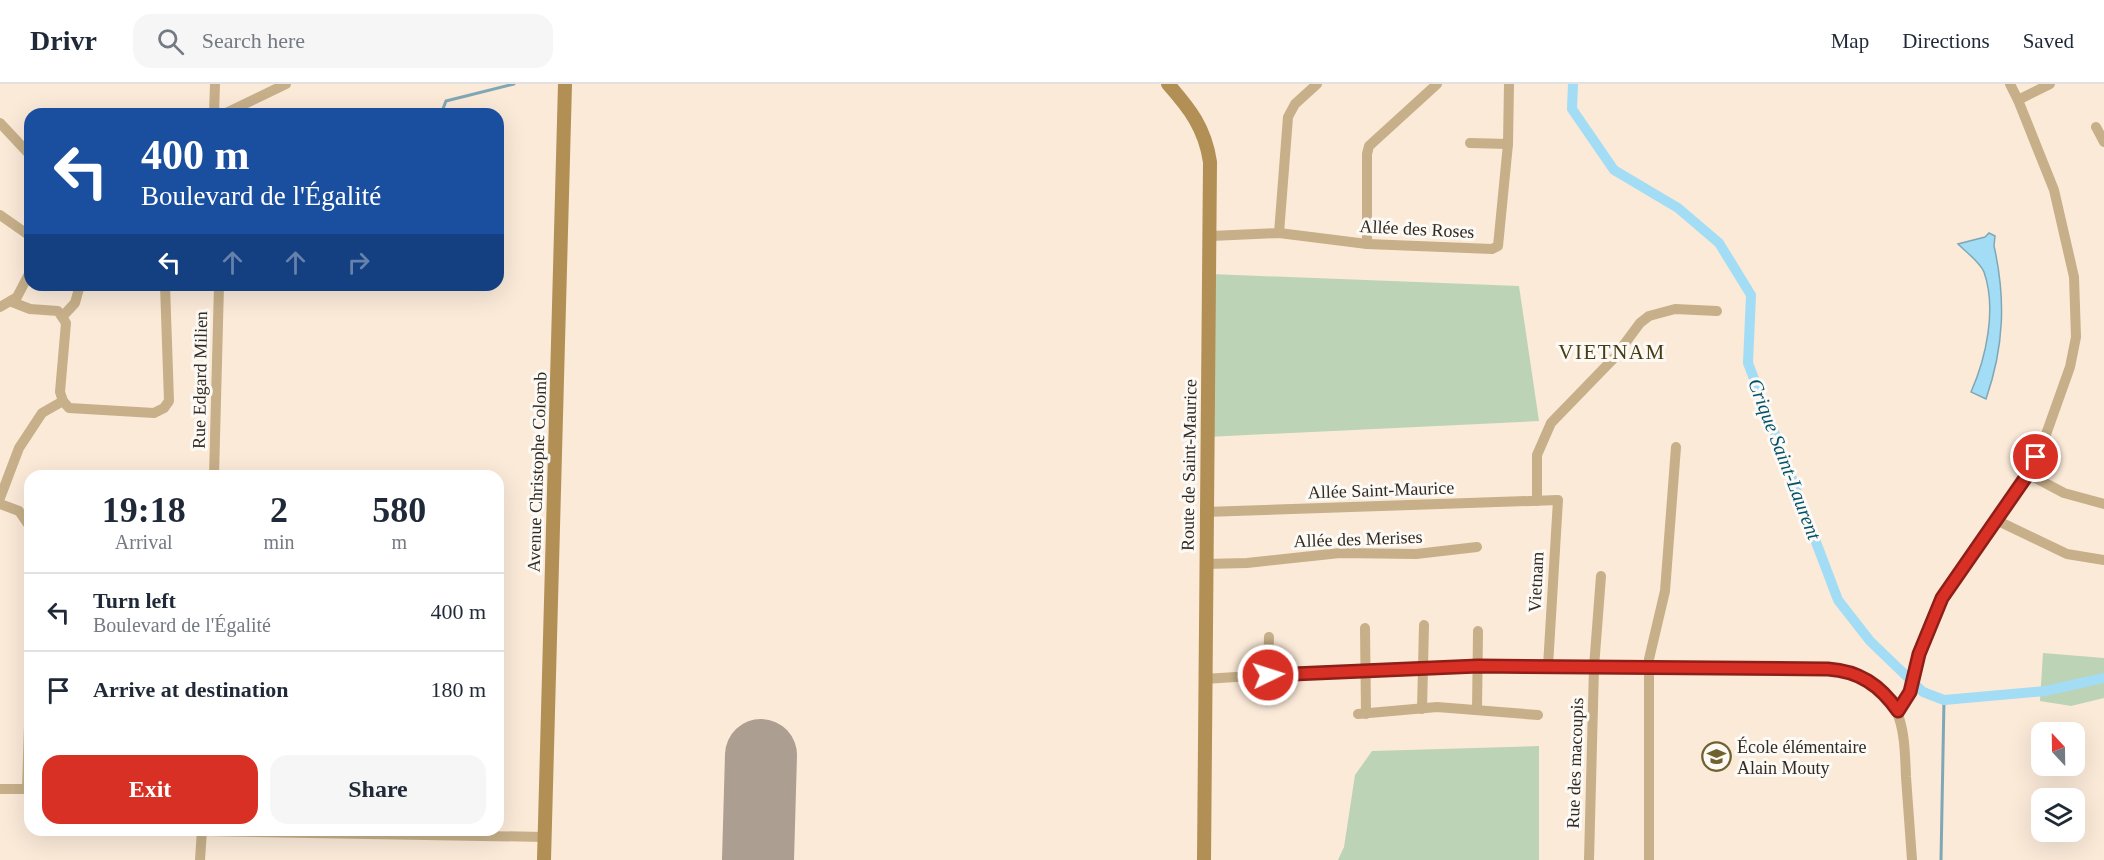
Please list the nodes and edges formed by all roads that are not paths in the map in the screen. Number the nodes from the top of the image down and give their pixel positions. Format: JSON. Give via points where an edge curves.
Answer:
{"nodes":[{"id":1,"x":215,"y":84,"type":"edge"},
{"id":2,"x":286,"y":84,"type":"edge"},
{"id":3,"x":565,"y":84,"type":"edge"},
{"id":4,"x":1168,"y":84,"type":"edge"},
{"id":5,"x":1317,"y":84,"type":"edge"},
{"id":6,"x":1437,"y":84,"type":"edge"},
{"id":7,"x":1509,"y":84,"type":"edge"},
{"id":8,"x":2010,"y":84,"type":"edge"},
{"id":9,"x":2050,"y":84,"type":"edge"},
{"id":10,"x":2018,"y":100,"type":"junction"},
{"id":11,"x":214,"y":108,"type":"edge"},
{"id":12,"x":236,"y":108,"type":"edge"},
{"id":13,"x":0,"y":123,"type":"edge"},
{"id":14,"x":2096,"y":127,"type":"dead end"},
{"id":15,"x":2104,"y":142,"type":"edge"},
{"id":16,"x":1470,"y":143,"type":"dead end"},
{"id":17,"x":1509,"y":144,"type":"junction"},
{"id":18,"x":24,"y":149,"type":"edge"},
{"id":19,"x":0,"y":215,"type":"edge"},
{"id":20,"x":24,"y":232,"type":"edge"},
{"id":21,"x":1279,"y":233,"type":"junction"},
{"id":22,"x":1211,"y":236,"type":"junction"},
{"id":23,"x":1367,"y":244,"type":"junction"},
{"id":24,"x":24,"y":282,"type":"edge"},
{"id":25,"x":78,"y":291,"type":"edge"},
{"id":26,"x":165,"y":291,"type":"edge"},
{"id":27,"x":219,"y":291,"type":"edge"},
{"id":28,"x":12,"y":302,"type":"junction"},
{"id":29,"x":0,"y":307,"type":"edge"},
{"id":30,"x":1717,"y":311,"type":"dead end"},
{"id":31,"x":63,"y":316,"type":"junction"},
{"id":32,"x":63,"y":401,"type":"junction"},
{"id":33,"x":1676,"y":447,"type":"dead end"},
{"id":34,"x":214,"y":470,"type":"edge"},
{"id":35,"x":2028,"y":474,"type":"junction"},
{"id":36,"x":0,"y":498,"type":"edge"},
{"id":37,"x":1558,"y":500,"type":"joint"},
{"id":38,"x":1537,"y":501,"type":"junction"},
{"id":39,"x":0,"y":504,"type":"edge"},
{"id":40,"x":2104,"y":504,"type":"edge"},
{"id":41,"x":1205,"y":512,"type":"junction"},
{"id":42,"x":24,"y":518,"type":"edge"},
{"id":43,"x":1996,"y":520,"type":"junction"},
{"id":44,"x":1477,"y":547,"type":"dead end"},
{"id":45,"x":2104,"y":560,"type":"edge"},
{"id":46,"x":1205,"y":564,"type":"junction"},
{"id":47,"x":1601,"y":576,"type":"dead end"},
{"id":48,"x":1424,"y":625,"type":"dead end"},
{"id":49,"x":1365,"y":628,"type":"dead end"},
{"id":50,"x":1478,"y":631,"type":"dead end"},
{"id":51,"x":1269,"y":637,"type":"dead end"},
{"id":52,"x":1478,"y":666,"type":"junction"},
{"id":53,"x":1548,"y":666,"type":"junction"},
{"id":54,"x":1594,"y":667,"type":"junction"},
{"id":55,"x":1421,"y":668,"type":"junction"},
{"id":56,"x":1648,"y":668,"type":"junction"},
{"id":57,"x":1366,"y":669,"type":"junction"},
{"id":58,"x":1268,"y":675,"type":"junction"},
{"id":59,"x":1204,"y":679,"type":"junction"},
{"id":60,"x":1422,"y":709,"type":"junction"},
{"id":61,"x":1477,"y":710,"type":"junction"},
{"id":62,"x":1898,"y":711,"type":"junction"},
{"id":63,"x":1538,"y":716,"type":"dead end"},
{"id":64,"x":0,"y":789,"type":"edge"},
{"id":65,"x":24,"y":789,"type":"edge"},
{"id":66,"x":202,"y":836,"type":"edge"},
{"id":67,"x":495,"y":836,"type":"edge"},
{"id":68,"x":544,"y":837,"type":"junction"},
{"id":69,"x":200,"y":860,"type":"edge"},
{"id":70,"x":544,"y":860,"type":"edge"},
{"id":71,"x":1204,"y":860,"type":"edge"},
{"id":72,"x":1589,"y":860,"type":"edge"},
{"id":73,"x":1649,"y":860,"type":"edge"},
{"id":74,"x":1912,"y":860,"type":"edge"}],
"edges":[{"from":1,"to":11,"type":"street"},
{"from":2,"to":12,"type":"street"},
{"from":3,"to":68,"type":"street","name":"Avenue Christophe Colomb"},
{"from":4,"to":22,"type":"street","name":"Route de Saint-Maurice","via":[[1193,112],[1208,144]]},
{"from":5,"to":21,"type":"street","via":[[1295,104],[1288,117]]},
{"from":6,"to":23,"type":"street","via":[[1370,146]]},
{"from":7,"to":17,"type":"street","name":"Allée des Roses"},
{"from":8,"to":10,"type":"street"},
{"from":9,"to":10,"type":"street"},
{"from":10,"to":35,"type":"street","via":[[2057,200],[2074,277],[2075,327],[2067,378]]},
{"from":13,"to":18,"type":"street"},
{"from":14,"to":15,"type":"street"},
{"from":16,"to":17,"type":"street"},
{"from":17,"to":23,"type":"street","name":"Allée des Roses","via":[[1498,246],[1492,249]]},
{"from":19,"to":20,"type":"street"},
{"from":21,"to":22,"type":"street","name":"Allée des Roses"},
{"from":21,"to":23,"type":"street","name":"Allée des Roses"},
{"from":22,"to":41,"type":"street","name":"Route de Saint-Maurice"},
{"from":24,"to":28,"type":"street"},
{"from":25,"to":31,"type":"street","via":[[75,303]]},
{"from":26,"to":32,"type":"street","via":[[170,397],[167,406],[148,413],[73,409]]},
{"from":27,"to":34,"type":"street","name":"Rue Edgard Milien"},
{"from":28,"to":29,"type":"street"},
{"from":28,"to":31,"type":"street","via":[[30,309],[58,311]]},
{"from":30,"to":38,"type":"street","via":[[1675,309],[1649,316],[1640,323],[1614,358],[1551,423],[1537,455]]},
{"from":31,"to":32,"type":"street"},
{"from":32,"to":36,"type":"street","via":[[42,413],[19,448]]},
{"from":33,"to":56,"type":"street","via":[[1665,591]]},
{"from":35,"to":40,"type":"street","via":[[2064,493]]},
{"from":35,"to":43,"type":"street"},
{"from":37,"to":38,"type":"street","name":"Allée Saint-Maurice"},
{"from":37,"to":53,"type":"street","name":"Vietnam"},
{"from":38,"to":41,"type":"street","name":"Allée Saint-Maurice"},
{"from":39,"to":42,"type":"street","via":[[19,511]]},
{"from":41,"to":46,"type":"street","name":"Route de Saint-Maurice"},
{"from":43,"to":45,"type":"street","via":[[2067,554]]},
{"from":43,"to":62,"type":"street","via":[[1942,598],[1919,654],[1910,692]]},
{"from":44,"to":46,"type":"street","name":"Allée des Merises","via":[[1416,554],[1340,553]]},
{"from":46,"to":59,"type":"street","name":"Route de Saint-Maurice"},
{"from":47,"to":54,"type":"street","name":"Rue des macoupis"},
{"from":48,"to":55,"type":"street"},
{"from":49,"to":57,"type":"street"},
{"from":50,"to":52,"type":"street"},
{"from":51,"to":58,"type":"street"},
{"from":52,"to":53,"type":"street"},
{"from":52,"to":55,"type":"street"},
{"from":52,"to":61,"type":"street"},
{"from":53,"to":54,"type":"street"},
{"from":54,"to":56,"type":"street"},
{"from":54,"to":72,"type":"street","name":"Rue des macoupis"},
{"from":55,"to":57,"type":"street"},
{"from":55,"to":60,"type":"street"},
{"from":56,"to":62,"type":"street","via":[[1846,670],[1878,687]]},
{"from":56,"to":73,"type":"street"},
{"from":57,"to":58,"type":"street"},
{"from":57,"to":60,"type":"street","via":[[1362,714]]},
{"from":58,"to":59,"type":"street"},
{"from":59,"to":71,"type":"street","name":"Route de Saint-Maurice"},
{"from":60,"to":61,"type":"street"},
{"from":61,"to":63,"type":"street"},
{"from":62,"to":74,"type":"street","via":[[1906,744]]},
{"from":64,"to":65,"type":"street"},
{"from":66,"to":69,"type":"street"},
{"from":67,"to":68,"type":"street"},
{"from":68,"to":70,"type":"street","name":"Avenue Christophe Colomb"}]}
